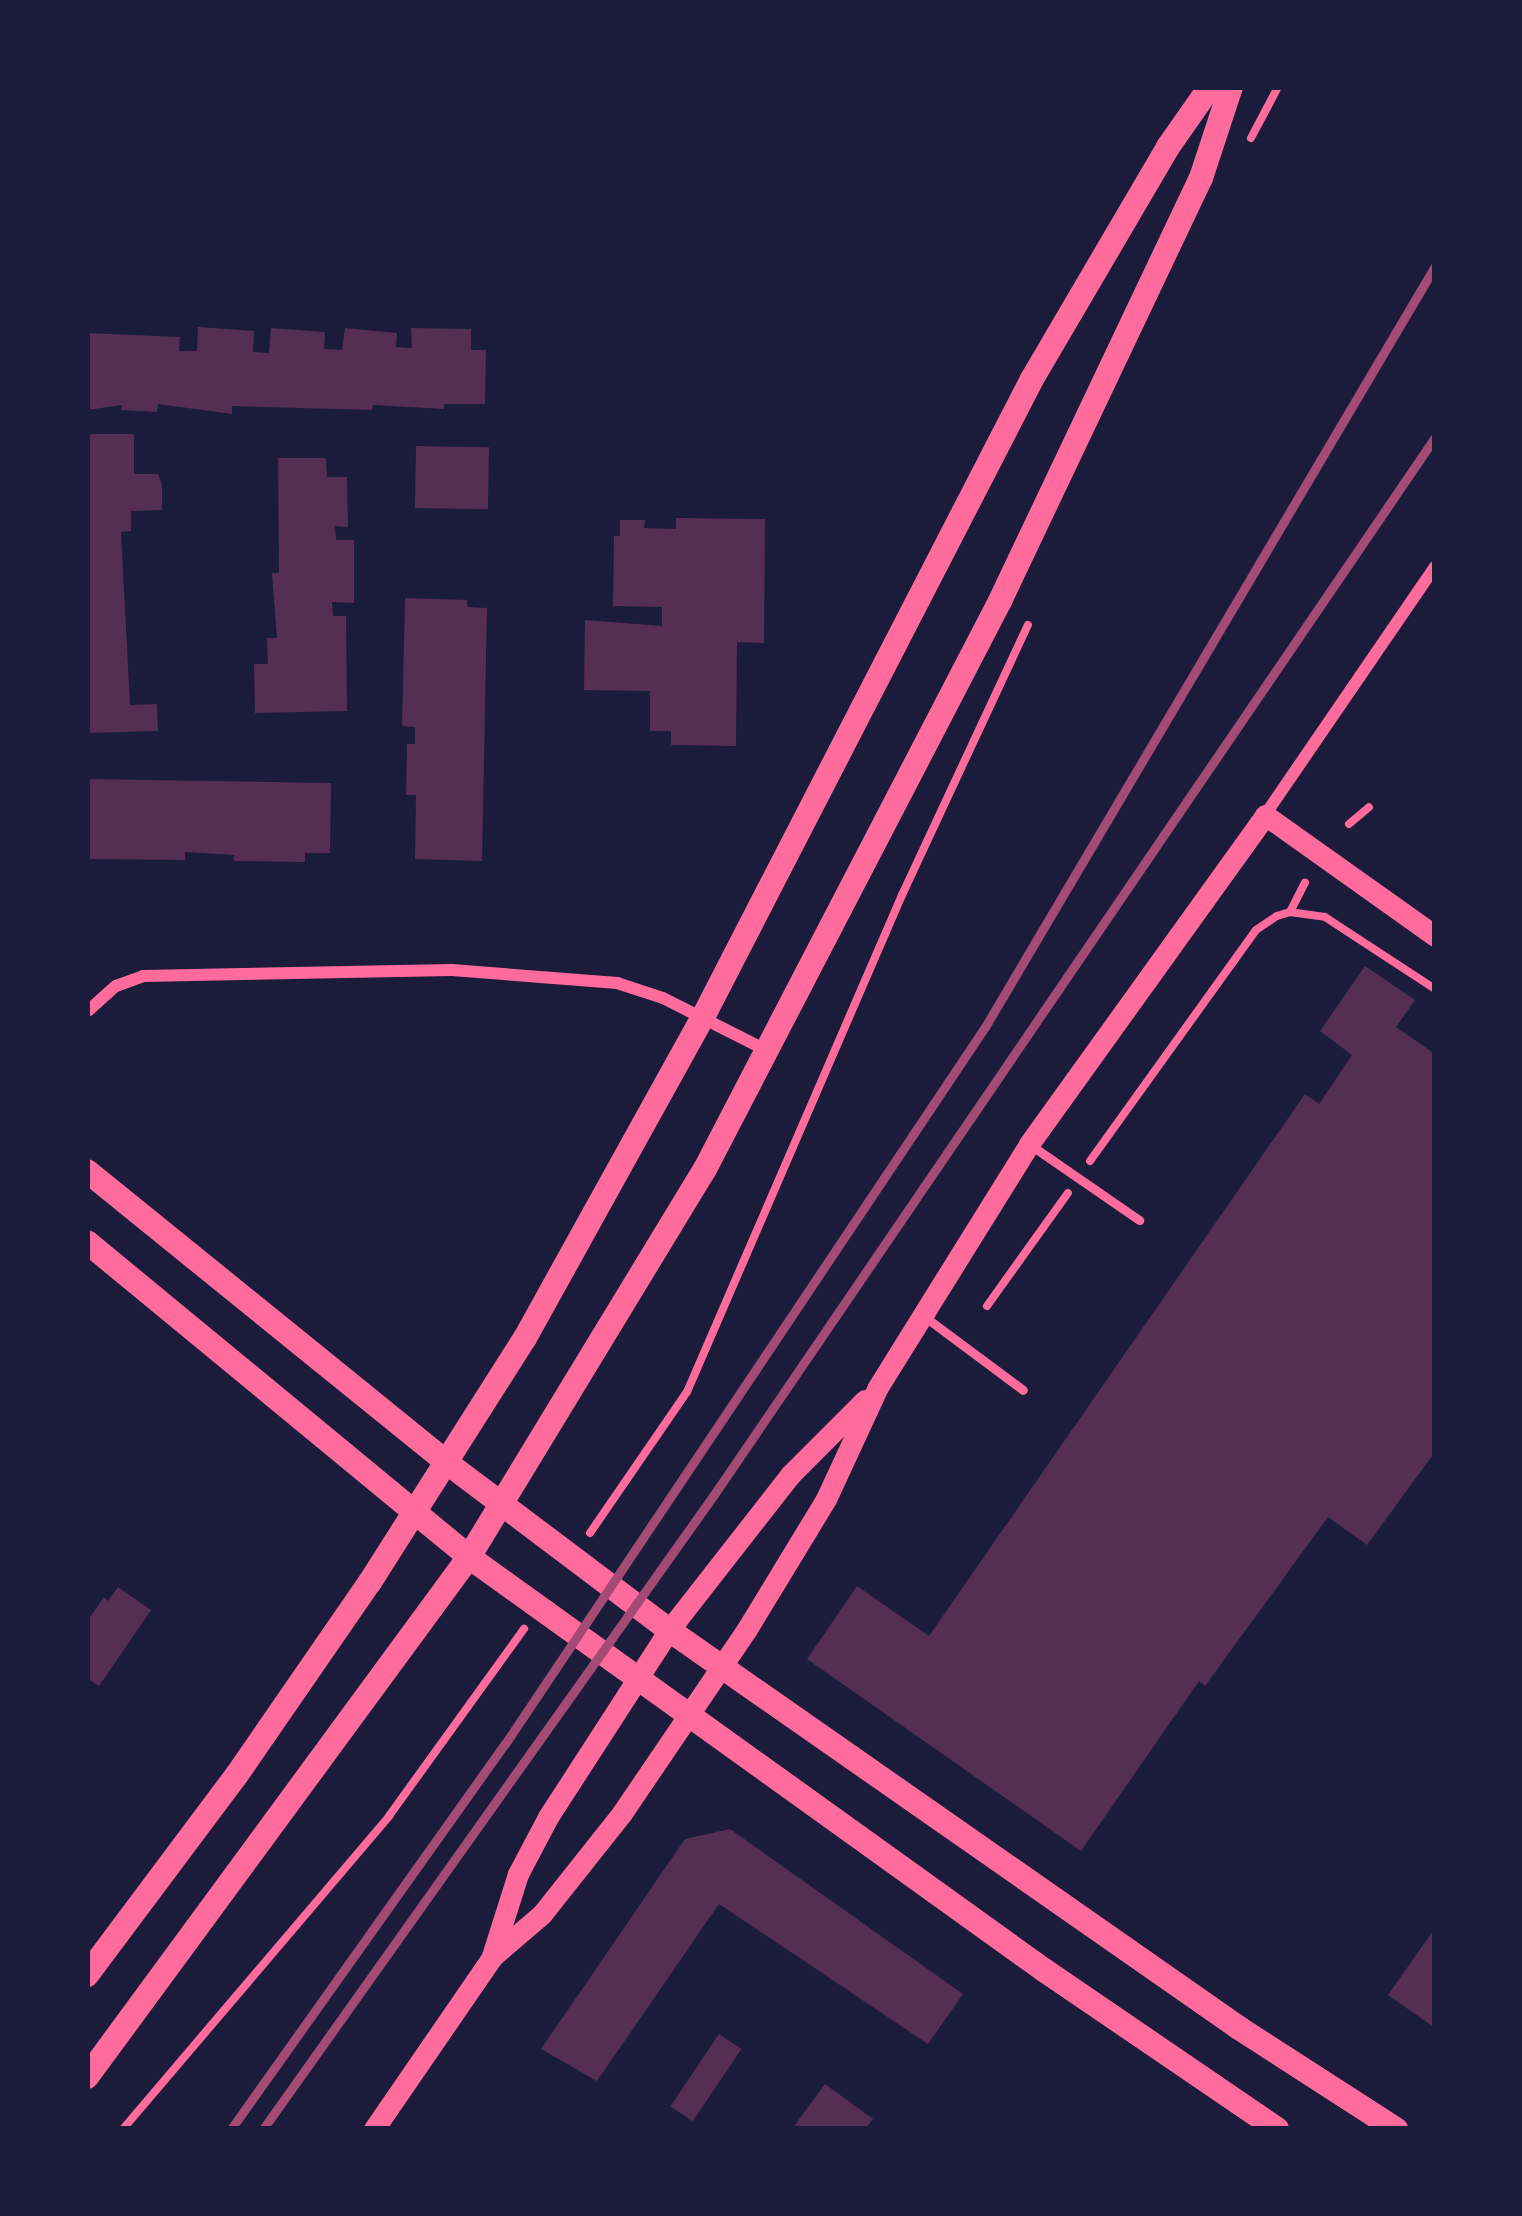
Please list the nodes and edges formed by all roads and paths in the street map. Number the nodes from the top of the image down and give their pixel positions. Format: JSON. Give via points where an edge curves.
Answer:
{"nodes":[{"id":1,"x":1210,"y":87,"type":"edge"},
{"id":2,"x":1232,"y":87,"type":"edge"},
{"id":3,"x":1278,"y":87,"type":"edge"},
{"id":4,"x":1243,"y":153,"type":"dead end"},
{"id":5,"x":1435,"y":566,"type":"edge"},
{"id":6,"x":1029,"y":623,"type":"dead end"},
{"id":7,"x":1369,"y":807,"type":"dead end"},
{"id":8,"x":1265,"y":815,"type":"junction"},
{"id":9,"x":1349,"y":824,"type":"dead end"},
{"id":10,"x":1305,"y":883,"type":"dead end"},
{"id":11,"x":1290,"y":912,"type":"junction"},
{"id":12,"x":1435,"y":936,"type":"edge"},
{"id":13,"x":1435,"y":989,"type":"edge"},
{"id":14,"x":89,"y":1010,"type":"edge"},
{"id":15,"x":702,"y":1019,"type":"junction"},
{"id":16,"x":767,"y":1050,"type":"junction"},
{"id":17,"x":1029,"y":1144,"type":"junction"},
{"id":18,"x":87,"y":1171,"type":"edge"},
{"id":19,"x":1077,"y":1180,"type":"junction"},
{"id":20,"x":1139,"y":1220,"type":"dead end"},
{"id":21,"x":87,"y":1242,"type":"edge"},
{"id":22,"x":987,"y":1306,"type":"dead end"},
{"id":23,"x":925,"y":1317,"type":"junction"},
{"id":24,"x":878,"y":1387,"type":"junction"},
{"id":25,"x":1023,"y":1390,"type":"dead end"},
{"id":26,"x":446,"y":1462,"type":"junction"},
{"id":27,"x":623,"y":1485,"type":"dead end"},
{"id":28,"x":499,"y":1502,"type":"junction"},
{"id":29,"x":414,"y":1513,"type":"junction"},
{"id":30,"x":469,"y":1557,"type":"junction"},
{"id":31,"x":669,"y":1630,"type":"junction"},
{"id":32,"x":721,"y":1667,"type":"junction"},
{"id":33,"x":638,"y":1678,"type":"junction"},
{"id":34,"x":490,"y":1679,"type":"dead end"},
{"id":35,"x":688,"y":1713,"type":"junction"},
{"id":36,"x":492,"y":1957,"type":"junction"},
{"id":37,"x":87,"y":1975,"type":"edge"},
{"id":38,"x":87,"y":2077,"type":"edge"},
{"id":39,"x":124,"y":2129,"type":"edge"},
{"id":40,"x":374,"y":2129,"type":"edge"},
{"id":41,"x":1277,"y":2129,"type":"edge"},
{"id":42,"x":1396,"y":2129,"type":"edge"}],
"edges":[{"from":1,"to":15,"type":"main road","via":[[1032,379]]},
{"from":2,"to":16,"type":"main road","via":[[1202,178],[1077,443]]},
{"from":3,"to":4,"type":"path"},
{"from":5,"to":8,"type":"street"},
{"from":6,"to":27,"type":"path","via":[[687,1392]]},
{"from":7,"to":9,"type":"path"},
{"from":8,"to":12,"type":"street"},
{"from":8,"to":17,"type":"street"},
{"from":10,"to":11,"type":"path"},
{"from":11,"to":13,"type":"path","via":[[1325,917]]},
{"from":11,"to":19,"type":"path","via":[[1256,930]]},
{"from":14,"to":15,"type":"street","via":[[143,976],[452,970],[617,983]]},
{"from":15,"to":16,"type":"street"},
{"from":15,"to":26,"type":"main road","via":[[548,1298]]},
{"from":16,"to":28,"type":"main road","via":[[705,1169]]},
{"from":17,"to":19,"type":"lane"},
{"from":17,"to":23,"type":"street"},
{"from":18,"to":26,"type":"main road"},
{"from":19,"to":20,"type":"lane"},
{"from":19,"to":22,"type":"path"},
{"from":21,"to":29,"type":"main road"},
{"from":23,"to":24,"type":"street"},
{"from":23,"to":25,"type":"lane"},
{"from":24,"to":31,"type":"street","via":[[790,1475]]},
{"from":24,"to":32,"type":"street","via":[[826,1499]]},
{"from":26,"to":28,"type":"main road"},
{"from":26,"to":29,"type":"main road"},
{"from":28,"to":30,"type":"main road"},
{"from":28,"to":31,"type":"main road"},
{"from":29,"to":30,"type":"main road"},
{"from":29,"to":37,"type":"main road","via":[[236,1776]]},
{"from":30,"to":33,"type":"main road"},
{"from":30,"to":38,"type":"main road"},
{"from":31,"to":32,"type":"main road"},
{"from":31,"to":33,"type":"street"},
{"from":32,"to":35,"type":"street"},
{"from":32,"to":42,"type":"main road"},
{"from":33,"to":35,"type":"main road"},
{"from":33,"to":36,"type":"street","via":[[518,1874]]},
{"from":34,"to":39,"type":"path","via":[[389,1816]]},
{"from":35,"to":36,"type":"street","via":[[542,1914]]},
{"from":35,"to":41,"type":"main road"},
{"from":36,"to":40,"type":"street"}]}
